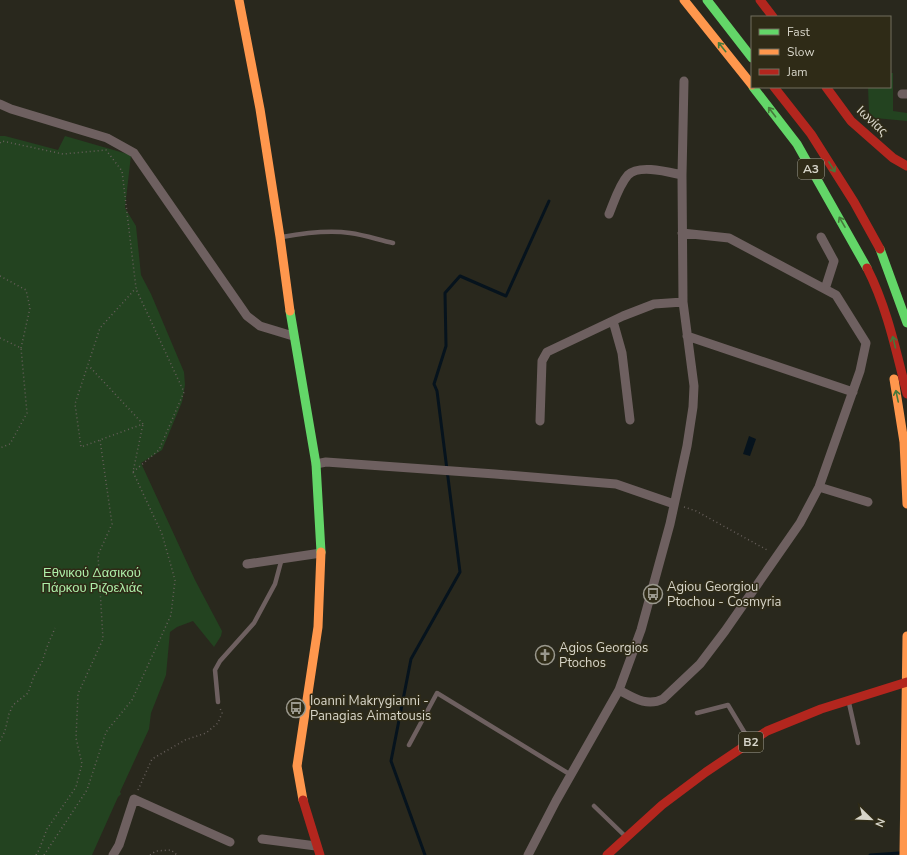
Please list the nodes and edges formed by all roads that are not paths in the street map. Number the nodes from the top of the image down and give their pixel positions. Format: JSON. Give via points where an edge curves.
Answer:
{"nodes":[{"id":1,"x":239,"y":0,"type":"edge"},
{"id":2,"x":684,"y":0,"type":"edge"},
{"id":3,"x":707,"y":0,"type":"edge"},
{"id":4,"x":760,"y":0,"type":"edge"},
{"id":5,"x":772,"y":16,"type":"edge"},
{"id":6,"x":751,"y":57,"type":"edge"},
{"id":7,"x":684,"y":81,"type":"dead end"},
{"id":8,"x":751,"y":84,"type":"edge"},
{"id":9,"x":755,"y":88,"type":"edge"},
{"id":10,"x":775,"y":88,"type":"edge"},
{"id":11,"x":827,"y":88,"type":"edge"},
{"id":12,"x":0,"y":104,"type":"edge"},
{"id":13,"x":907,"y":166,"type":"edge"},
{"id":14,"x":682,"y":175,"type":"junction"},
{"id":15,"x":609,"y":214,"type":"dead end"},
{"id":16,"x":682,"y":233,"type":"junction"},
{"id":17,"x":280,"y":237,"type":"junction"},
{"id":18,"x":821,"y":237,"type":"dead end"},
{"id":19,"x":393,"y":243,"type":"dead end"},
{"id":20,"x":879,"y":247,"type":"junction"},
{"id":21,"x":861,"y":256,"type":"junction"},
{"id":22,"x":825,"y":289,"type":"junction"},
{"id":23,"x":683,"y":302,"type":"junction"},
{"id":24,"x":907,"y":308,"type":"edge"},
{"id":25,"x":613,"y":321,"type":"junction"},
{"id":26,"x":907,"y":323,"type":"edge"},
{"id":27,"x":293,"y":336,"type":"junction"},
{"id":28,"x":687,"y":336,"type":"junction"},
{"id":29,"x":853,"y":392,"type":"junction"},
{"id":30,"x":907,"y":394,"type":"edge"},
{"id":31,"x":630,"y":420,"type":"dead end"},
{"id":32,"x":540,"y":421,"type":"dead end"},
{"id":33,"x":316,"y":464,"type":"junction"},
{"id":34,"x":819,"y":487,"type":"junction"},
{"id":35,"x":868,"y":502,"type":"dead end"},
{"id":36,"x":674,"y":504,"type":"junction"},
{"id":37,"x":907,"y":504,"type":"edge"},
{"id":38,"x":321,"y":553,"type":"junction"},
{"id":39,"x":282,"y":558,"type":"junction"},
{"id":40,"x":247,"y":564,"type":"dead end"},
{"id":41,"x":907,"y":636,"type":"edge"},
{"id":42,"x":907,"y":654,"type":"edge"},
{"id":43,"x":907,"y":682,"type":"edge"},
{"id":44,"x":619,"y":690,"type":"junction"},
{"id":45,"x":849,"y":700,"type":"junction"},
{"id":46,"x":218,"y":702,"type":"road end"},
{"id":47,"x":697,"y":713,"type":"dead end"},
{"id":48,"x":750,"y":743,"type":"junction"},
{"id":49,"x":858,"y":743,"type":"dead end"},
{"id":50,"x":409,"y":745,"type":"dead end"},
{"id":51,"x":571,"y":775,"type":"junction"},
{"id":52,"x":907,"y":787,"type":"edge"},
{"id":53,"x":594,"y":806,"type":"dead end"},
{"id":54,"x":904,"y":828,"type":"junction"},
{"id":55,"x":626,"y":837,"type":"junction"},
{"id":56,"x":262,"y":839,"type":"dead end"},
{"id":57,"x":230,"y":842,"type":"dead end"},
{"id":58,"x":316,"y":846,"type":"junction"},
{"id":59,"x":114,"y":855,"type":"edge"},
{"id":60,"x":320,"y":855,"type":"edge"},
{"id":61,"x":528,"y":855,"type":"edge"},
{"id":62,"x":607,"y":855,"type":"edge"},
{"id":63,"x":904,"y":855,"type":"edge"}],
"edges":[{"from":1,"to":17,"type":"main road","via":[[260,109]]},
{"from":8,"to":2,"type":"main road","number":"A3","one_way":true},
{"from":3,"to":6,"type":"main road"},
{"from":4,"to":5,"type":"main road"},
{"from":7,"to":14,"type":"street"},
{"from":21,"to":9,"type":"main road","number":"A3","one_way":true,"via":[[797,144]]},
{"from":10,"to":20,"type":"main road","number":"A3","one_way":true,"via":[[811,134]]},
{"from":11,"to":13,"type":"main road","name":"Ιωνίας","via":[[851,121],[893,158]]},
{"from":12,"to":27,"type":"street","via":[[107,138],[134,154],[247,316],[260,326]]},
{"from":14,"to":15,"type":"street","via":[[649,169],[629,174]]},
{"from":14,"to":16,"type":"street"},
{"from":16,"to":22,"type":"street","via":[[729,238]]},
{"from":16,"to":23,"type":"street"},
{"from":17,"to":19,"type":"lane","via":[[304,233],[350,233]]},
{"from":17,"to":27,"type":"main road"},
{"from":18,"to":22,"type":"street","via":[[834,261]]},
{"from":20,"to":24,"type":"main road"},
{"from":20,"to":26,"type":"main road","number":"A3"},
{"from":30,"to":21,"type":"main road","number":"A3","one_way":true,"via":[[892,333],[874,282]]},
{"from":37,"to":21,"type":"main road","one_way":true,"via":[[898,400],[884,336],[867,286]]},
{"from":22,"to":29,"type":"street","via":[[836,295],[866,343]]},
{"from":23,"to":25,"type":"street","via":[[654,304]]},
{"from":23,"to":28,"type":"street"},
{"from":25,"to":31,"type":"street","via":[[622,353]]},
{"from":25,"to":32,"type":"street","via":[[547,352],[542,361]]},
{"from":27,"to":33,"type":"main road"},
{"from":28,"to":29,"type":"street"},
{"from":28,"to":36,"type":"street","via":[[694,396],[687,446]]},
{"from":29,"to":34,"type":"street"},
{"from":33,"to":36,"type":"street","via":[[326,462],[616,484]]},
{"from":33,"to":38,"type":"main road"},
{"from":34,"to":35,"type":"street"},
{"from":34,"to":44,"type":"street","via":[[778,555],[700,664],[657,702],[642,702]]},
{"from":36,"to":44,"type":"street","via":[[641,630]]},
{"from":38,"to":39,"type":"street"},
{"from":38,"to":58,"type":"main road","via":[[318,627],[297,766],[302,796]]},
{"from":39,"to":40,"type":"street"},
{"from":39,"to":46,"type":"lane","via":[[275,584],[254,623],[215,670]]},
{"from":41,"to":42,"type":"main road"},
{"from":42,"to":54,"type":"main road"},
{"from":43,"to":45,"type":"main road","number":"B2"},
{"from":44,"to":51,"type":"street"},
{"from":45,"to":48,"type":"main road","number":"B2","via":[[768,731]]},
{"from":45,"to":49,"type":"lane"},
{"from":47,"to":48,"type":"lane","via":[[728,705]]},
{"from":48,"to":55,"type":"main road","number":"B2","via":[[662,805]]},
{"from":50,"to":51,"type":"lane","via":[[437,693]]},
{"from":51,"to":61,"type":"street"},
{"from":52,"to":54,"type":"main road"},
{"from":53,"to":55,"type":"lane"},
{"from":54,"to":63,"type":"main road"},
{"from":55,"to":62,"type":"main road","number":"B2"},
{"from":56,"to":58,"type":"street"},
{"from":57,"to":59,"type":"street","via":[[134,799]]},
{"from":58,"to":60,"type":"main road"}]}
